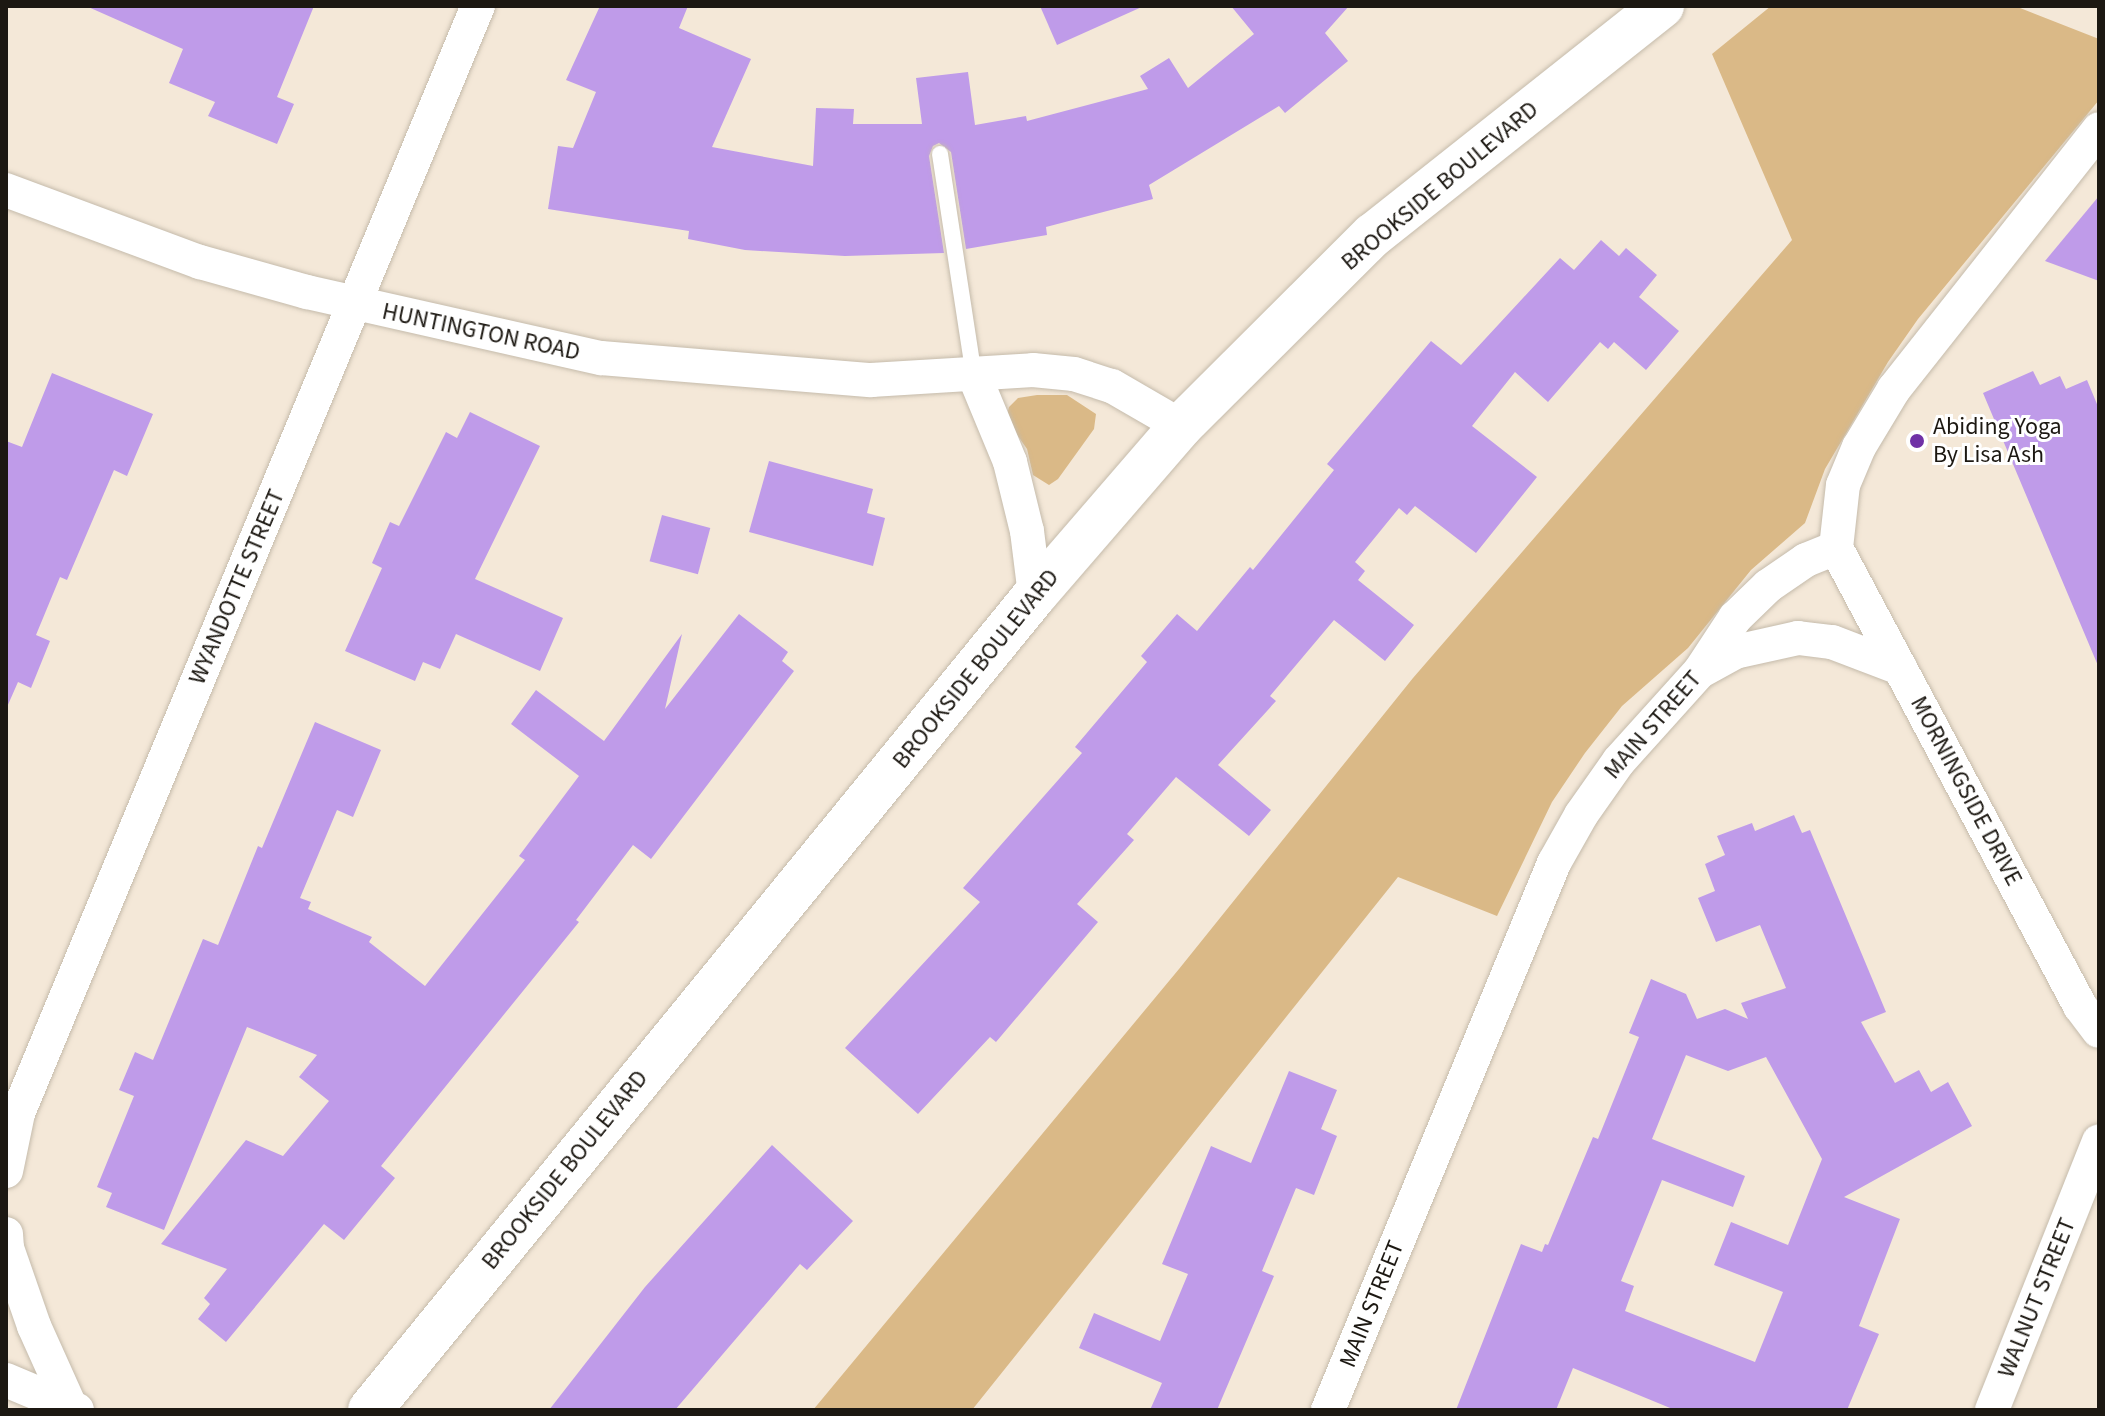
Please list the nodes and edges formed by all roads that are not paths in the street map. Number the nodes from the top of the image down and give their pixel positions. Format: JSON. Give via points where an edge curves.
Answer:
{"nodes":[{"id":1,"x":478,"y":6,"type":"edge"},
{"id":2,"x":1662,"y":6,"type":"edge"},
{"id":3,"x":2099,"y":129,"type":"edge"},
{"id":4,"x":940,"y":154,"type":"dead end"},
{"id":5,"x":6,"y":190,"type":"edge"},
{"id":6,"x":354,"y":305,"type":"junction"},
{"id":7,"x":974,"y":375,"type":"junction"},
{"id":8,"x":1181,"y":426,"type":"junction"},
{"id":9,"x":1836,"y":548,"type":"junction"},
{"id":10,"x":1035,"y":595,"type":"junction"},
{"id":11,"x":1900,"y":668,"type":"junction"},
{"id":12,"x":1700,"y":671,"type":"junction"},
{"id":13,"x":2099,"y":1031,"type":"edge"},
{"id":14,"x":2099,"y":1141,"type":"edge"},
{"id":15,"x":6,"y":1171,"type":"edge"},
{"id":16,"x":6,"y":1234,"type":"edge"},
{"id":17,"x":6,"y":1380,"type":"edge"},
{"id":18,"x":73,"y":1408,"type":"edge"},
{"id":19,"x":370,"y":1410,"type":"edge"},
{"id":20,"x":1328,"y":1410,"type":"edge"},
{"id":21,"x":1992,"y":1410,"type":"edge"}],
"edges":[{"from":1,"to":6,"type":"street","name":"WYANDOTTE STREET"},
{"from":2,"to":8,"type":"main road","name":"BROOKSIDE BOULEVARD","via":[[1373,235]]},
{"from":3,"to":9,"type":"street","via":[[1894,389],[1843,485]]},
{"from":4,"to":7,"type":"lane"},
{"from":5,"to":6,"type":"street","name":"HUNTINGTON ROAD","via":[[200,262]]},
{"from":6,"to":7,"type":"street","name":"HUNTINGTON ROAD","via":[[601,358],[871,380]]},
{"from":6,"to":15,"type":"street","name":"WYANDOTTE STREET","via":[[18,1113]]},
{"from":7,"to":8,"type":"street","name":"HUNTINGTON ROAD","via":[[1033,370],[1074,374],[1112,386]]},
{"from":7,"to":10,"type":"street","via":[[1010,462]]},
{"from":8,"to":10,"type":"main road","name":"BROOKSIDE BOULEVARD"},
{"from":9,"to":11,"type":"street","name":"MORNINGSIDE DRIVE"},
{"from":9,"to":12,"type":"street","name":"MAIN STREET","via":[[1806,560],[1768,586],[1735,618]]},
{"from":10,"to":19,"type":"main road","name":"BROOKSIDE BOULEVARD"},
{"from":11,"to":12,"type":"street","via":[[1832,642],[1798,638],[1735,652]]},
{"from":11,"to":13,"type":"street","name":"MORNINGSIDE DRIVE","via":[[2080,1006]]},
{"from":12,"to":20,"type":"street","name":"MAIN STREET","via":[[1619,761],[1554,863]]},
{"from":14,"to":21,"type":"street","name":"WALNUT STREET"},
{"from":16,"to":18,"type":"street","via":[[34,1326]]},
{"from":17,"to":18,"type":"street"}]}
